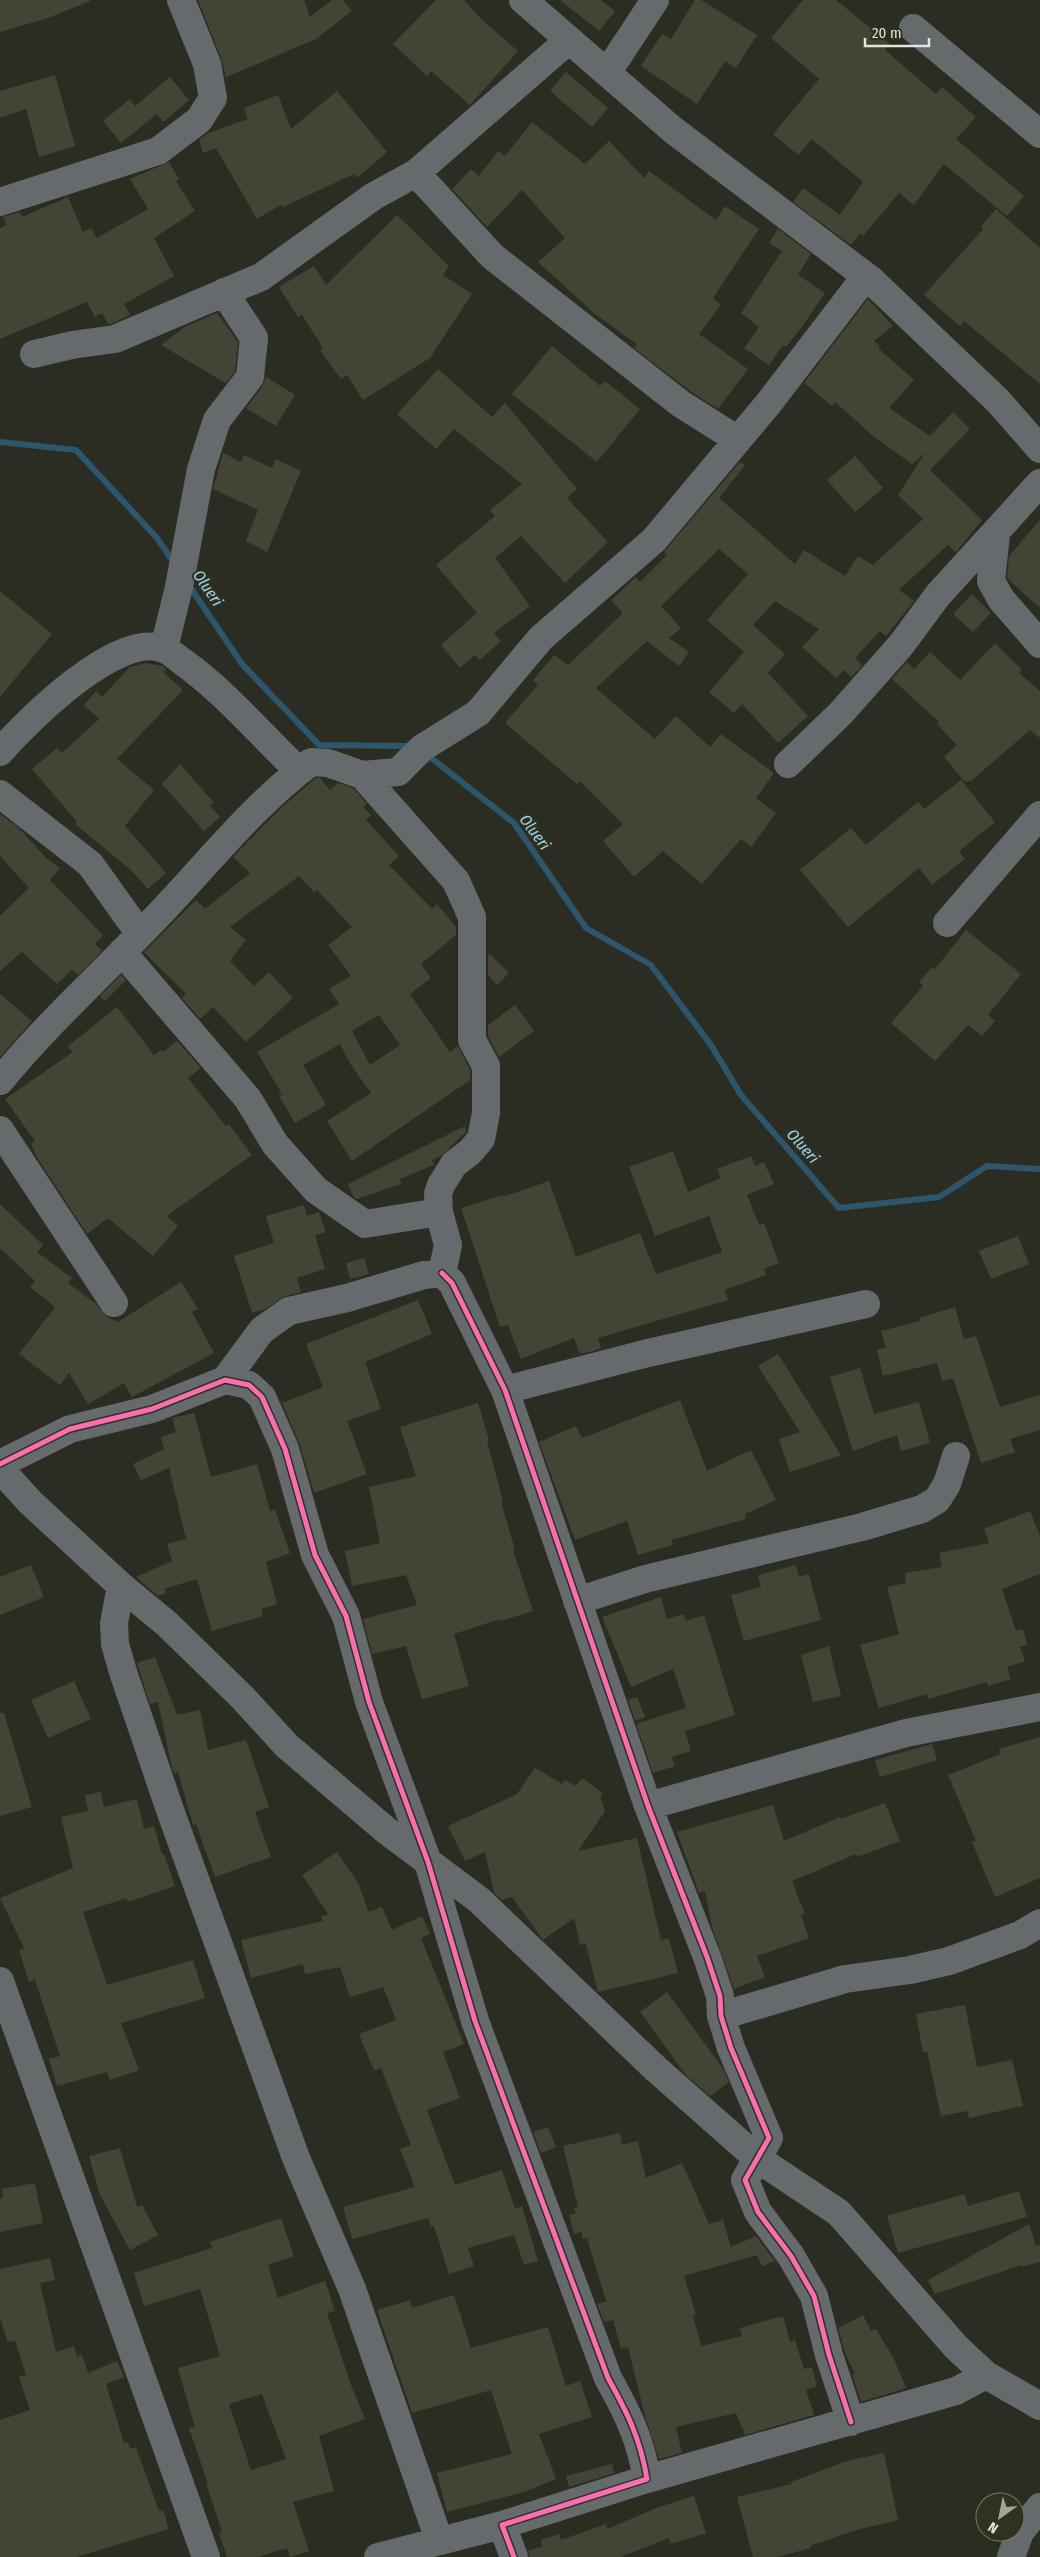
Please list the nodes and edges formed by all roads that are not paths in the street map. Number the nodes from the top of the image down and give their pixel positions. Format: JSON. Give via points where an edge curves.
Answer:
{"nodes":[{"id":1,"x":181,"y":0,"type":"edge"},
{"id":2,"x":523,"y":0,"type":"edge"},
{"id":3,"x":655,"y":0,"type":"edge"},
{"id":4,"x":913,"y":28,"type":"dead end"},
{"id":5,"x":569,"y":40,"type":"junction"},
{"id":6,"x":607,"y":73,"type":"junction"},
{"id":7,"x":1040,"y":134,"type":"edge"},
{"id":8,"x":416,"y":173,"type":"junction"},
{"id":9,"x":0,"y":202,"type":"edge"},
{"id":10,"x":866,"y":276,"type":"junction"},
{"id":11,"x":224,"y":292,"type":"junction"},
{"id":12,"x":34,"y":354,"type":"dead end"},
{"id":13,"x":738,"y":440,"type":"junction"},
{"id":14,"x":1040,"y":449,"type":"edge"},
{"id":15,"x":1040,"y":484,"type":"edge"},
{"id":16,"x":996,"y":534,"type":"junction"},
{"id":17,"x":1040,"y":644,"type":"edge"},
{"id":18,"x":164,"y":648,"type":"junction"},
{"id":19,"x":0,"y":752,"type":"edge"},
{"id":20,"x":788,"y":764,"type":"dead end"},
{"id":21,"x":299,"y":771,"type":"junction"},
{"id":22,"x":362,"y":775,"type":"junction"},
{"id":23,"x":0,"y":794,"type":"edge"},
{"id":24,"x":1040,"y":815,"type":"edge"},
{"id":25,"x":947,"y":923,"type":"dead end"},
{"id":26,"x":131,"y":943,"type":"junction"},
{"id":27,"x":0,"y":1081,"type":"edge"},
{"id":28,"x":0,"y":1130,"type":"edge"},
{"id":29,"x":439,"y":1212,"type":"junction"},
{"id":30,"x":442,"y":1273,"type":"junction"},
{"id":31,"x":114,"y":1303,"type":"dead end"},
{"id":32,"x":866,"y":1304,"type":"dead end"},
{"id":33,"x":225,"y":1380,"type":"junction"},
{"id":34,"x":505,"y":1390,"type":"junction"},
{"id":35,"x":956,"y":1456,"type":"dead end"},
{"id":36,"x":0,"y":1464,"type":"edge"},
{"id":37,"x":0,"y":1469,"type":"edge"},
{"id":38,"x":121,"y":1586,"type":"junction"},
{"id":39,"x":577,"y":1602,"type":"junction"},
{"id":40,"x":1040,"y":1707,"type":"edge"},
{"id":41,"x":648,"y":1806,"type":"junction"},
{"id":42,"x":428,"y":1862,"type":"junction"},
{"id":43,"x":1040,"y":1923,"type":"edge"},
{"id":44,"x":0,"y":1981,"type":"edge"},
{"id":45,"x":720,"y":2016,"type":"junction"},
{"id":46,"x":758,"y":2159,"type":"junction"},
{"id":47,"x":986,"y":2375,"type":"junction"},
{"id":48,"x":1040,"y":2406,"type":"edge"},
{"id":49,"x":851,"y":2422,"type":"junction"},
{"id":50,"x":647,"y":2479,"type":"junction"},
{"id":51,"x":1040,"y":2507,"type":"edge"},
{"id":52,"x":502,"y":2525,"type":"junction"},
{"id":53,"x":439,"y":2540,"type":"junction"},
{"id":54,"x":206,"y":2557,"type":"edge"},
{"id":55,"x":378,"y":2557,"type":"edge"},
{"id":56,"x":514,"y":2557,"type":"edge"},
{"id":57,"x":1011,"y":2557,"type":"edge"}],
"edges":[{"from":1,"to":9,"type":"street","via":[[207,64],[213,98],[199,120],[158,151]]},
{"from":2,"to":5,"type":"street"},
{"from":3,"to":6,"type":"street"},
{"from":4,"to":7,"type":"street"},
{"from":5,"to":6,"type":"street"},
{"from":5,"to":8,"type":"street"},
{"from":6,"to":10,"type":"street","via":[[674,130]]},
{"from":8,"to":11,"type":"street","via":[[374,196],[261,276]]},
{"from":8,"to":13,"type":"street","via":[[492,256],[681,404]]},
{"from":10,"to":13,"type":"street"},
{"from":10,"to":14,"type":"street","via":[[998,401]]},
{"from":11,"to":12,"type":"street","via":[[115,339]]},
{"from":11,"to":18,"type":"street","via":[[254,338],[250,377],[217,420],[201,469]]},
{"from":13,"to":22,"type":"street","via":[[654,540],[541,638],[478,712],[422,748],[398,772]]},
{"from":15,"to":16,"type":"street"},
{"from":16,"to":17,"type":"street","via":[[991,581],[1001,599]]},
{"from":16,"to":20,"type":"street","via":[[938,595],[902,645]]},
{"from":18,"to":19,"type":"street","via":[[144,646],[110,657],[58,696]]},
{"from":18,"to":21,"type":"street","via":[[198,672]]},
{"from":21,"to":22,"type":"street","via":[[311,762],[328,763]]},
{"from":21,"to":26,"type":"street","via":[[220,845]]},
{"from":22,"to":29,"type":"street","via":[[456,881],[472,916],[472,1040],[486,1066],[486,1113],[481,1139],[454,1164],[441,1185]]},
{"from":23,"to":26,"type":"street","via":[[90,864]]},
{"from":24,"to":25,"type":"street"},
{"from":26,"to":27,"type":"street","via":[[32,1043]]},
{"from":26,"to":29,"type":"street","via":[[248,1099],[276,1144],[316,1190],[365,1224]]},
{"from":28,"to":31,"type":"street"},
{"from":29,"to":30,"type":"street","via":[[448,1245]]},
{"from":30,"to":33,"type":"street","via":[[289,1311],[262,1330]]},
{"from":30,"to":34,"type":"street","via":[[452,1283]]},
{"from":32,"to":34,"type":"street","via":[[644,1354]]},
{"from":33,"to":36,"type":"street","via":[[152,1409],[70,1429]]},
{"from":33,"to":42,"type":"street","via":[[249,1385],[262,1397],[285,1448],[315,1555],[346,1616],[369,1702]]},
{"from":34,"to":39,"type":"street"},
{"from":35,"to":39,"type":"street","via":[[948,1484],[937,1500],[922,1508],[862,1527],[645,1579]]},
{"from":37,"to":38,"type":"street","via":[[30,1502]]},
{"from":38,"to":42,"type":"street","via":[[167,1624],[287,1746]]},
{"from":38,"to":53,"type":"street","via":[[114,1623],[115,1644],[136,1708],[296,2158],[352,2289]]},
{"from":39,"to":41,"type":"street"},
{"from":40,"to":41,"type":"street","via":[[906,1733]]},
{"from":41,"to":45,"type":"street","via":[[707,1957],[720,1996]]},
{"from":42,"to":46,"type":"street","via":[[479,1900],[656,2069]]},
{"from":42,"to":50,"type":"street","via":[[475,2021],[608,2378],[635,2427]]},
{"from":43,"to":45,"type":"street","via":[[1020,1935],[949,1960],[910,1970],[845,1979]]},
{"from":44,"to":54,"type":"street"},
{"from":45,"to":46,"type":"street","via":[[769,2138]]},
{"from":46,"to":47,"type":"street","via":[[839,2213],[956,2347]]},
{"from":46,"to":49,"type":"street","via":[[745,2180],[758,2212],[791,2256],[814,2296],[829,2356]]},
{"from":47,"to":48,"type":"street"},
{"from":47,"to":49,"type":"street","via":[[956,2391]]},
{"from":49,"to":50,"type":"street"},
{"from":50,"to":52,"type":"street"},
{"from":51,"to":57,"type":"street","via":[[1020,2532]]},
{"from":52,"to":53,"type":"street"},
{"from":52,"to":56,"type":"street"},
{"from":53,"to":55,"type":"street"}]}
